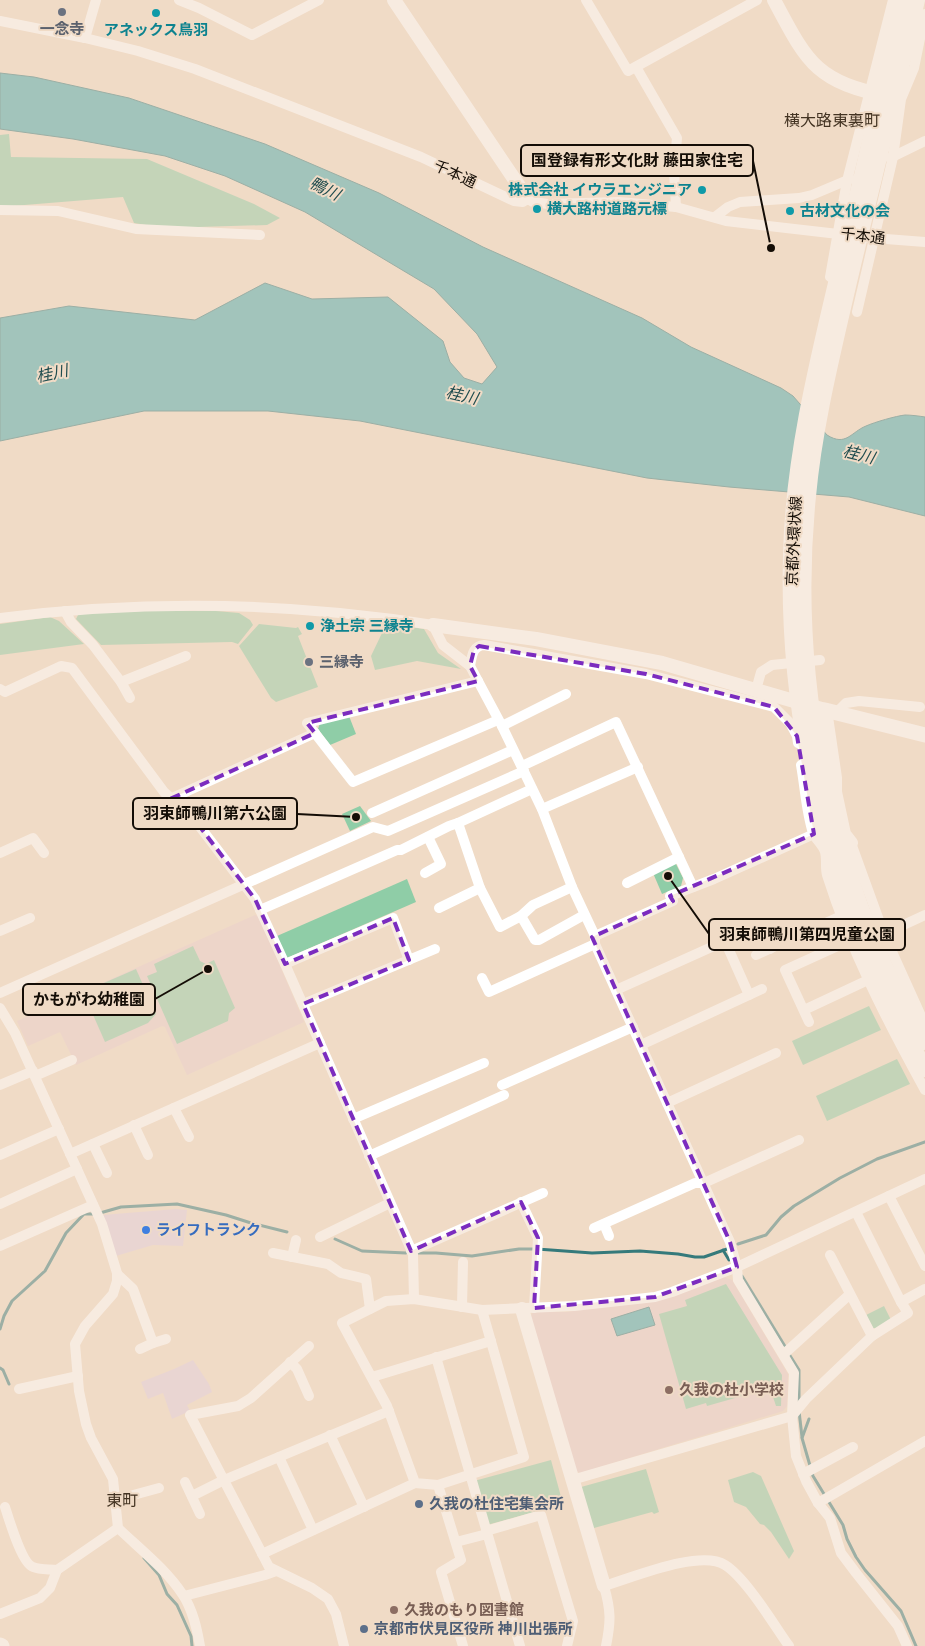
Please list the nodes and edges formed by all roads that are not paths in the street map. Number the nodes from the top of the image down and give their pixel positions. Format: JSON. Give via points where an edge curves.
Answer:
{"nodes":[{"id":1,"x":96,"y":0,"type":"edge"},
{"id":2,"x":179,"y":0,"type":"edge"},
{"id":3,"x":319,"y":0,"type":"edge"},
{"id":4,"x":394,"y":0,"type":"edge"},
{"id":5,"x":586,"y":0,"type":"edge"},
{"id":6,"x":757,"y":0,"type":"edge"},
{"id":7,"x":774,"y":0,"type":"edge"},
{"id":8,"x":893,"y":0,"type":"edge"},
{"id":9,"x":915,"y":4,"type":"edge"},
{"id":10,"x":0,"y":20,"type":"edge"},
{"id":11,"x":85,"y":38,"type":"junction"},
{"id":12,"x":636,"y":67,"type":"junction"},
{"id":13,"x":869,"y":93,"type":"junction"},
{"id":14,"x":901,"y":99,"type":"junction"},
{"id":15,"x":925,"y":141,"type":"edge"},
{"id":16,"x":893,"y":156,"type":"junction"},
{"id":17,"x":847,"y":180,"type":"junction"},
{"id":18,"x":527,"y":198,"type":"junction"},
{"id":19,"x":676,"y":207,"type":"junction"},
{"id":20,"x":0,"y":210,"type":"edge"},
{"id":21,"x":715,"y":217,"type":"junction"},
{"id":22,"x":838,"y":233,"type":"junction"},
{"id":23,"x":260,"y":235,"type":"dead end"},
{"id":24,"x":873,"y":238,"type":"junction"},
{"id":25,"x":925,"y":242,"type":"edge"},
{"id":26,"x":827,"y":292,"type":"junction"},
{"id":27,"x":860,"y":301,"type":"junction"},
{"id":28,"x":824,"y":304,"type":"dead end"},
{"id":29,"x":836,"y":312,"type":"dead end"},
{"id":30,"x":857,"y":312,"type":"dead end"},
{"id":31,"x":65,"y":611,"type":"junction"},
{"id":32,"x":0,"y":618,"type":"edge"},
{"id":33,"x":433,"y":625,"type":"junction"},
{"id":34,"x":186,"y":656,"type":"dead end"},
{"id":35,"x":820,"y":660,"type":"dead end"},
{"id":36,"x":470,"y":666,"type":"junction"},
{"id":37,"x":478,"y":681,"type":"junction"},
{"id":38,"x":121,"y":682,"type":"junction"},
{"id":39,"x":0,"y":688,"type":"edge"},
{"id":40,"x":756,"y":690,"type":"junction"},
{"id":41,"x":566,"y":694,"type":"dead end"},
{"id":42,"x":130,"y":698,"type":"dead end"},
{"id":43,"x":806,"y":700,"type":"junction"},
{"id":44,"x":920,"y":707,"type":"dead end"},
{"id":45,"x":830,"y":711,"type":"junction"},
{"id":46,"x":500,"y":723,"type":"junction"},
{"id":47,"x":315,"y":733,"type":"junction"},
{"id":48,"x":925,"y":736,"type":"edge"},
{"id":49,"x":513,"y":750,"type":"junction"},
{"id":50,"x":831,"y":751,"type":"junction"},
{"id":51,"x":638,"y":767,"type":"junction"},
{"id":52,"x":523,"y":768,"type":"junction"},
{"id":53,"x":532,"y":789,"type":"junction"},
{"id":54,"x":170,"y":799,"type":"junction"},
{"id":55,"x":542,"y":809,"type":"junction"},
{"id":56,"x":372,"y":813,"type":"dead end"},
{"id":57,"x":458,"y":823,"type":"junction"},
{"id":58,"x":814,"y":834,"type":"junction"},
{"id":59,"x":428,"y":837,"type":"junction"},
{"id":60,"x":852,"y":843,"type":"junction"},
{"id":61,"x":825,"y":852,"type":"junction"},
{"id":62,"x":0,"y":853,"type":"edge"},
{"id":63,"x":44,"y":853,"type":"dead end"},
{"id":64,"x":679,"y":858,"type":"junction"},
{"id":65,"x":425,"y":873,"type":"dead end"},
{"id":66,"x":627,"y":883,"type":"dead end"},
{"id":67,"x":245,"y":886,"type":"junction"},
{"id":68,"x":572,"y":887,"type":"junction"},
{"id":69,"x":693,"y":887,"type":"junction"},
{"id":70,"x":480,"y":888,"type":"junction"},
{"id":71,"x":439,"y":908,"type":"dead end"},
{"id":72,"x":260,"y":910,"type":"junction"},
{"id":73,"x":584,"y":915,"type":"junction"},
{"id":74,"x":925,"y":915,"type":"edge"},
{"id":75,"x":521,"y":916,"type":"junction"},
{"id":76,"x":842,"y":916,"type":"junction"},
{"id":77,"x":30,"y":918,"type":"dead end"},
{"id":78,"x":762,"y":929,"type":"dead end"},
{"id":79,"x":0,"y":931,"type":"edge"},
{"id":80,"x":884,"y":934,"type":"junction"},
{"id":81,"x":595,"y":940,"type":"junction"},
{"id":82,"x":851,"y":940,"type":"junction"},
{"id":83,"x":435,"y":949,"type":"dead end"},
{"id":84,"x":770,"y":949,"type":"junction"},
{"id":85,"x":756,"y":955,"type":"dead end"},
{"id":86,"x":409,"y":960,"type":"junction"},
{"id":87,"x":285,"y":964,"type":"junction"},
{"id":88,"x":482,"y":978,"type":"dead end"},
{"id":89,"x":868,"y":980,"type":"junction"},
{"id":90,"x":762,"y":989,"type":"dead end"},
{"id":91,"x":616,"y":990,"type":"junction"},
{"id":92,"x":0,"y":993,"type":"edge"},
{"id":93,"x":749,"y":995,"type":"junction"},
{"id":94,"x":303,"y":1004,"type":"junction"},
{"id":95,"x":0,"y":1008,"type":"edge"},
{"id":96,"x":804,"y":1010,"type":"junction"},
{"id":97,"x":3,"y":1019,"type":"edge"},
{"id":98,"x":809,"y":1022,"type":"dead end"},
{"id":99,"x":925,"y":1025,"type":"edge"},
{"id":100,"x":633,"y":1027,"type":"junction"},
{"id":101,"x":320,"y":1043,"type":"junction"},
{"id":102,"x":641,"y":1044,"type":"junction"},
{"id":103,"x":925,"y":1046,"type":"edge"},
{"id":104,"x":776,"y":1053,"type":"dead end"},
{"id":105,"x":72,"y":1060,"type":"dead end"},
{"id":106,"x":484,"y":1063,"type":"dead end"},
{"id":107,"x":925,"y":1070,"type":"edge"},
{"id":108,"x":34,"y":1074,"type":"junction"},
{"id":109,"x":0,"y":1085,"type":"edge"},
{"id":110,"x":925,"y":1090,"type":"edge"},
{"id":111,"x":667,"y":1103,"type":"junction"},
{"id":112,"x":174,"y":1108,"type":"junction"},
{"id":113,"x":354,"y":1119,"type":"junction"},
{"id":114,"x":134,"y":1126,"type":"junction"},
{"id":115,"x":59,"y":1129,"type":"junction"},
{"id":116,"x":189,"y":1137,"type":"dead end"},
{"id":117,"x":799,"y":1140,"type":"dead end"},
{"id":118,"x":93,"y":1144,"type":"junction"},
{"id":119,"x":70,"y":1154,"type":"junction"},
{"id":120,"x":0,"y":1155,"type":"edge"},
{"id":121,"x":148,"y":1155,"type":"dead end"},
{"id":122,"x":369,"y":1156,"type":"junction"},
{"id":123,"x":77,"y":1169,"type":"junction"},
{"id":124,"x":107,"y":1173,"type":"dead end"},
{"id":125,"x":925,"y":1178,"type":"edge"},
{"id":126,"x":704,"y":1183,"type":"junction"},
{"id":127,"x":543,"y":1193,"type":"dead end"},
{"id":128,"x":889,"y":1196,"type":"junction"},
{"id":129,"x":521,"y":1202,"type":"junction"},
{"id":130,"x":390,"y":1203,"type":"junction"},
{"id":131,"x":0,"y":1204,"type":"edge"},
{"id":132,"x":96,"y":1211,"type":"junction"},
{"id":133,"x":856,"y":1212,"type":"junction"},
{"id":134,"x":604,"y":1224,"type":"junction"},
{"id":135,"x":594,"y":1228,"type":"dead end"},
{"id":136,"x":609,"y":1236,"type":"dead end"},
{"id":137,"x":320,"y":1237,"type":"dead end"},
{"id":138,"x":296,"y":1240,"type":"dead end"},
{"id":139,"x":0,"y":1246,"type":"edge"},
{"id":140,"x":411,"y":1252,"type":"junction"},
{"id":141,"x":274,"y":1253,"type":"dead end"},
{"id":142,"x":830,"y":1256,"type":"dead end"},
{"id":143,"x":292,"y":1257,"type":"junction"},
{"id":144,"x":462,"y":1262,"type":"dead end"},
{"id":145,"x":925,"y":1266,"type":"edge"},
{"id":146,"x":737,"y":1267,"type":"junction"},
{"id":147,"x":117,"y":1274,"type":"junction"},
{"id":148,"x":925,"y":1289,"type":"edge"},
{"id":149,"x":849,"y":1295,"type":"junction"},
{"id":150,"x":414,"y":1299,"type":"junction"},
{"id":151,"x":901,"y":1302,"type":"junction"},
{"id":152,"x":462,"y":1307,"type":"junction"},
{"id":153,"x":370,"y":1309,"type":"junction"},
{"id":154,"x":528,"y":1309,"type":"junction"},
{"id":155,"x":482,"y":1310,"type":"junction"},
{"id":156,"x":872,"y":1336,"type":"junction"},
{"id":157,"x":166,"y":1339,"type":"dead end"},
{"id":158,"x":491,"y":1341,"type":"junction"},
{"id":159,"x":153,"y":1344,"type":"junction"},
{"id":160,"x":309,"y":1346,"type":"dead end"},
{"id":161,"x":140,"y":1349,"type":"dead end"},
{"id":162,"x":786,"y":1352,"type":"junction"},
{"id":163,"x":436,"y":1357,"type":"junction"},
{"id":164,"x":290,"y":1362,"type":"junction"},
{"id":165,"x":78,"y":1376,"type":"junction"},
{"id":166,"x":372,"y":1377,"type":"junction"},
{"id":167,"x":19,"y":1389,"type":"dead end"},
{"id":168,"x":309,"y":1396,"type":"dead end"},
{"id":169,"x":797,"y":1410,"type":"junction"},
{"id":170,"x":389,"y":1411,"type":"junction"},
{"id":171,"x":330,"y":1436,"type":"junction"},
{"id":172,"x":925,"y":1441,"type":"edge"},
{"id":173,"x":853,"y":1447,"type":"dead end"},
{"id":174,"x":279,"y":1457,"type":"junction"},
{"id":175,"x":809,"y":1471,"type":"junction"},
{"id":176,"x":469,"y":1476,"type":"junction"},
{"id":177,"x":224,"y":1480,"type":"junction"},
{"id":178,"x":572,"y":1480,"type":"junction"},
{"id":179,"x":185,"y":1482,"type":"dead end"},
{"id":180,"x":414,"y":1483,"type":"junction"},
{"id":181,"x":438,"y":1485,"type":"junction"},
{"id":182,"x":159,"y":1488,"type":"dead end"},
{"id":183,"x":192,"y":1496,"type":"junction"},
{"id":184,"x":823,"y":1499,"type":"junction"},
{"id":185,"x":115,"y":1500,"type":"junction"},
{"id":186,"x":364,"y":1506,"type":"junction"},
{"id":187,"x":5,"y":1507,"type":"dead end"},
{"id":188,"x":200,"y":1514,"type":"dead end"},
{"id":189,"x":118,"y":1528,"type":"junction"},
{"id":190,"x":313,"y":1530,"type":"junction"},
{"id":191,"x":487,"y":1532,"type":"junction"},
{"id":192,"x":456,"y":1542,"type":"junction"},
{"id":193,"x":262,"y":1554,"type":"junction"},
{"id":194,"x":57,"y":1570,"type":"junction"},
{"id":195,"x":276,"y":1571,"type":"junction"},
{"id":196,"x":604,"y":1586,"type":"junction"},
{"id":197,"x":184,"y":1596,"type":"junction"},
{"id":198,"x":0,"y":1614,"type":"edge"},
{"id":199,"x":200,"y":1646,"type":"edge"},
{"id":200,"x":344,"y":1646,"type":"edge"},
{"id":201,"x":463,"y":1646,"type":"edge"},
{"id":202,"x":520,"y":1646,"type":"edge"},
{"id":203,"x":567,"y":1646,"type":"edge"},
{"id":204,"x":606,"y":1646,"type":"edge"},
{"id":205,"x":789,"y":1646,"type":"edge"},
{"id":206,"x":907,"y":1646,"type":"edge"}],
"edges":[{"from":1,"to":11,"type":"street"},
{"from":2,"to":3,"type":"street","via":[[252,35]]},
{"from":4,"to":18,"type":"street"},
{"from":5,"to":12,"type":"street","via":[[628,71]]},
{"from":6,"to":12,"type":"street"},
{"from":7,"to":13,"type":"street","via":[[797,44],[818,69],[832,80]]},
{"from":8,"to":13,"type":"street"},
{"from":9,"to":14,"type":"street","via":[[914,68]]},
{"from":9,"to":103,"type":"main road","name":"京都外環状線","via":[[816,433],[808,494],[804,586],[811,696],[821,771],[832,818],[872,936]]},
{"from":9,"to":107,"type":"main road","name":"京都外環状線","via":[[864,172],[824,333],[805,427],[791,545],[794,663],[811,781],[824,832],[858,933]]},
{"from":10,"to":11,"type":"street","name":"千本通"},
{"from":11,"to":18,"type":"street","name":"千本通","via":[[195,69],[421,157],[514,201],[523,202]]},
{"from":12,"to":19,"type":"street","via":[[676,138]]},
{"from":13,"to":14,"type":"street"},
{"from":13,"to":17,"type":"street"},
{"from":14,"to":16,"type":"street"},
{"from":15,"to":16,"type":"street"},
{"from":16,"to":17,"type":"street"},
{"from":16,"to":24,"type":"street"},
{"from":17,"to":21,"type":"street","via":[[799,198],[740,202]]},
{"from":17,"to":22,"type":"street"},
{"from":18,"to":19,"type":"street","name":"千本通","via":[[548,204],[619,202]]},
{"from":19,"to":21,"type":"street","name":"千本通"},
{"from":20,"to":23,"type":"street","via":[[58,211],[136,229]]},
{"from":21,"to":22,"type":"street","name":"千本通"},
{"from":22,"to":24,"type":"street","name":"千本通"},
{"from":22,"to":26,"type":"street"},
{"from":24,"to":25,"type":"street","name":"千本通"},
{"from":24,"to":27,"type":"street"},
{"from":26,"to":27,"type":"street"},
{"from":26,"to":28,"type":"street"},
{"from":27,"to":30,"type":"street"},
{"from":29,"to":43,"type":"street","via":[[812,424],[797,556],[801,662]]},
{"from":31,"to":32,"type":"street"},
{"from":31,"to":33,"type":"street","via":[[134,606],[214,606],[377,616]]},
{"from":31,"to":38,"type":"street"},
{"from":33,"to":36,"type":"street","via":[[443,645]]},
{"from":33,"to":40,"type":"street","via":[[662,663]]},
{"from":34,"to":38,"type":"street"},
{"from":35,"to":40,"type":"street","via":[[772,666],[761,672]]},
{"from":36,"to":37,"type":"street"},
{"from":36,"to":58,"type":"street","via":[[474,650],[484,645],[646,674],[774,707],[790,723],[797,736]]},
{"from":37,"to":46,"type":"street"},
{"from":37,"to":47,"type":"street","via":[[307,723]]},
{"from":38,"to":42,"type":"street"},
{"from":39,"to":54,"type":"street","via":[[5,692],[61,666],[72,668]]},
{"from":40,"to":43,"type":"street"},
{"from":41,"to":46,"type":"street"},
{"from":43,"to":45,"type":"street"},
{"from":44,"to":45,"type":"street","via":[[859,701]]},
{"from":45,"to":48,"type":"main road"},
{"from":45,"to":50,"type":"street"},
{"from":46,"to":47,"type":"street","via":[[353,782]]},
{"from":46,"to":49,"type":"street"},
{"from":47,"to":54,"type":"street"},
{"from":49,"to":52,"type":"street"},
{"from":49,"to":56,"type":"street"},
{"from":50,"to":60,"type":"street","via":[[836,800],[844,834]]},
{"from":50,"to":61,"type":"street","via":[[824,792]]},
{"from":51,"to":52,"type":"street","via":[[616,722]]},
{"from":51,"to":55,"type":"street"},
{"from":51,"to":64,"type":"street"},
{"from":52,"to":53,"type":"street"},
{"from":52,"to":67,"type":"street","via":[[388,831],[373,827]]},
{"from":53,"to":55,"type":"street"},
{"from":53,"to":57,"type":"street"},
{"from":54,"to":67,"type":"street","via":[[197,823]]},
{"from":55,"to":68,"type":"street"},
{"from":57,"to":59,"type":"street"},
{"from":57,"to":70,"type":"street"},
{"from":58,"to":61,"type":"street"},
{"from":58,"to":69,"type":"street"},
{"from":59,"to":65,"type":"street","via":[[441,864]]},
{"from":59,"to":72,"type":"street"},
{"from":60,"to":61,"type":"street"},
{"from":60,"to":80,"type":"street"},
{"from":61,"to":76,"type":"street","via":[[826,872]]},
{"from":62,"to":63,"type":"street","via":[[33,838]]},
{"from":64,"to":66,"type":"street"},
{"from":64,"to":69,"type":"street"},
{"from":67,"to":72,"type":"street"},
{"from":67,"to":92,"type":"street"},
{"from":68,"to":73,"type":"street"},
{"from":68,"to":75,"type":"street","via":[[533,905]]},
{"from":69,"to":81,"type":"street","via":[[670,896],[673,901]]},
{"from":70,"to":71,"type":"street"},
{"from":70,"to":75,"type":"street","via":[[500,927]]},
{"from":72,"to":87,"type":"street"},
{"from":73,"to":75,"type":"street","via":[[539,940],[535,940]]},
{"from":73,"to":81,"type":"street"},
{"from":74,"to":80,"type":"street"},
{"from":76,"to":82,"type":"street"},
{"from":76,"to":84,"type":"street"},
{"from":77,"to":79,"type":"street"},
{"from":78,"to":84,"type":"street"},
{"from":80,"to":99,"type":"street"},
{"from":81,"to":88,"type":"street","via":[[489,992]]},
{"from":81,"to":91,"type":"street"},
{"from":82,"to":89,"type":"street"},
{"from":82,"to":96,"type":"street","via":[[785,970]]},
{"from":83,"to":86,"type":"street"},
{"from":84,"to":85,"type":"street"},
{"from":86,"to":87,"type":"street","via":[[393,918]]},
{"from":86,"to":94,"type":"street"},
{"from":87,"to":94,"type":"street"},
{"from":89,"to":96,"type":"street"},
{"from":89,"to":110,"type":"street","via":[[891,1030]]},
{"from":90,"to":93,"type":"street"},
{"from":91,"to":93,"type":"street","via":[[725,941]]},
{"from":91,"to":100,"type":"street"},
{"from":93,"to":102,"type":"street"},
{"from":94,"to":101,"type":"street"},
{"from":95,"to":97,"type":"street"},
{"from":96,"to":98,"type":"street"},
{"from":97,"to":108,"type":"street"},
{"from":100,"to":102,"type":"street"},
{"from":100,"to":122,"type":"street"},
{"from":101,"to":112,"type":"street"},
{"from":101,"to":113,"type":"street"},
{"from":102,"to":111,"type":"street"},
{"from":104,"to":111,"type":"street"},
{"from":105,"to":108,"type":"street"},
{"from":106,"to":113,"type":"street"},
{"from":108,"to":109,"type":"street"},
{"from":108,"to":115,"type":"street"},
{"from":111,"to":126,"type":"street"},
{"from":112,"to":114,"type":"street"},
{"from":112,"to":116,"type":"street"},
{"from":113,"to":122,"type":"street"},
{"from":114,"to":118,"type":"street"},
{"from":114,"to":121,"type":"street"},
{"from":115,"to":119,"type":"street"},
{"from":115,"to":120,"type":"street"},
{"from":117,"to":126,"type":"street"},
{"from":118,"to":119,"type":"street"},
{"from":118,"to":124,"type":"street"},
{"from":119,"to":123,"type":"street"},
{"from":122,"to":130,"type":"street"},
{"from":123,"to":131,"type":"street"},
{"from":123,"to":132,"type":"street"},
{"from":125,"to":128,"type":"street"},
{"from":126,"to":134,"type":"street","via":[[694,1184]]},
{"from":126,"to":146,"type":"street","via":[[730,1242]]},
{"from":127,"to":129,"type":"street"},
{"from":128,"to":133,"type":"street"},
{"from":128,"to":145,"type":"street"},
{"from":129,"to":140,"type":"street"},
{"from":129,"to":154,"type":"street","via":[[538,1238]]},
{"from":130,"to":137,"type":"street"},
{"from":130,"to":140,"type":"street"},
{"from":132,"to":139,"type":"street"},
{"from":132,"to":147,"type":"street"},
{"from":133,"to":146,"type":"street"},
{"from":133,"to":151,"type":"street"},
{"from":134,"to":135,"type":"street"},
{"from":134,"to":136,"type":"street"},
{"from":138,"to":143,"type":"street"},
{"from":140,"to":150,"type":"street"},
{"from":141,"to":143,"type":"street"},
{"from":142,"to":149,"type":"street"},
{"from":143,"to":153,"type":"street","via":[[328,1264],[341,1273],[366,1279]]},
{"from":144,"to":152,"type":"street"},
{"from":146,"to":154,"type":"street","via":[[655,1297]]},
{"from":146,"to":162,"type":"street","via":[[738,1280]]},
{"from":147,"to":159,"type":"street","via":[[133,1289]]},
{"from":147,"to":165,"type":"street","via":[[113,1294],[77,1338]]},
{"from":148,"to":151,"type":"street"},
{"from":149,"to":156,"type":"street"},
{"from":149,"to":162,"type":"street"},
{"from":150,"to":152,"type":"street"},
{"from":150,"to":153,"type":"street","via":[[386,1301]]},
{"from":151,"to":156,"type":"street","via":[[908,1313]]},
{"from":152,"to":155,"type":"street"},
{"from":153,"to":166,"type":"street","via":[[342,1323]]},
{"from":154,"to":155,"type":"street"},
{"from":154,"to":178,"type":"street"},
{"from":155,"to":158,"type":"street"},
{"from":156,"to":169,"type":"street"},
{"from":157,"to":159,"type":"street"},
{"from":158,"to":163,"type":"street"},
{"from":158,"to":176,"type":"street","via":[[524,1457]]},
{"from":159,"to":161,"type":"street"},
{"from":160,"to":164,"type":"street"},
{"from":162,"to":169,"type":"street","via":[[794,1373]]},
{"from":163,"to":166,"type":"street"},
{"from":163,"to":176,"type":"street"},
{"from":164,"to":168,"type":"street","via":[[297,1369]]},
{"from":164,"to":177,"type":"street","via":[[238,1406],[190,1415]]},
{"from":165,"to":167,"type":"street"},
{"from":165,"to":185,"type":"street","via":[[90,1438],[113,1479]]},
{"from":166,"to":170,"type":"street"},
{"from":169,"to":175,"type":"street","via":[[796,1456]]},
{"from":169,"to":178,"type":"street"},
{"from":170,"to":171,"type":"street"},
{"from":170,"to":180,"type":"street"},
{"from":171,"to":174,"type":"street"},
{"from":171,"to":186,"type":"street"},
{"from":172,"to":184,"type":"street"},
{"from":173,"to":175,"type":"street"},
{"from":174,"to":177,"type":"street"},
{"from":174,"to":190,"type":"street"},
{"from":175,"to":184,"type":"street"},
{"from":176,"to":181,"type":"street"},
{"from":176,"to":191,"type":"street"},
{"from":177,"to":183,"type":"street"},
{"from":177,"to":193,"type":"street"},
{"from":178,"to":196,"type":"street"},
{"from":179,"to":183,"type":"street"},
{"from":180,"to":181,"type":"street"},
{"from":180,"to":186,"type":"street"},
{"from":181,"to":192,"type":"street"},
{"from":182,"to":185,"type":"street"},
{"from":183,"to":188,"type":"street"},
{"from":184,"to":206,"type":"street","via":[[841,1553],[898,1626]]},
{"from":185,"to":189,"type":"street"},
{"from":186,"to":190,"type":"street"},
{"from":187,"to":194,"type":"street","via":[[28,1564]]},
{"from":189,"to":194,"type":"street"},
{"from":189,"to":197,"type":"street","via":[[148,1555]]},
{"from":190,"to":193,"type":"street"},
{"from":191,"to":192,"type":"street"},
{"from":191,"to":202,"type":"street"},
{"from":191,"to":203,"type":"street","via":[[541,1515],[573,1621]]},
{"from":192,"to":201,"type":"street","via":[[461,1560],[441,1572]]},
{"from":193,"to":195,"type":"street"},
{"from":194,"to":198,"type":"street","via":[[50,1588],[40,1598]]},
{"from":195,"to":197,"type":"street"},
{"from":195,"to":200,"type":"street","via":[[328,1599],[336,1614]]},
{"from":196,"to":204,"type":"street","via":[[611,1621]]},
{"from":196,"to":205,"type":"street","via":[[684,1562],[706,1559],[724,1564],[740,1577]]},
{"from":197,"to":199,"type":"street"}]}
